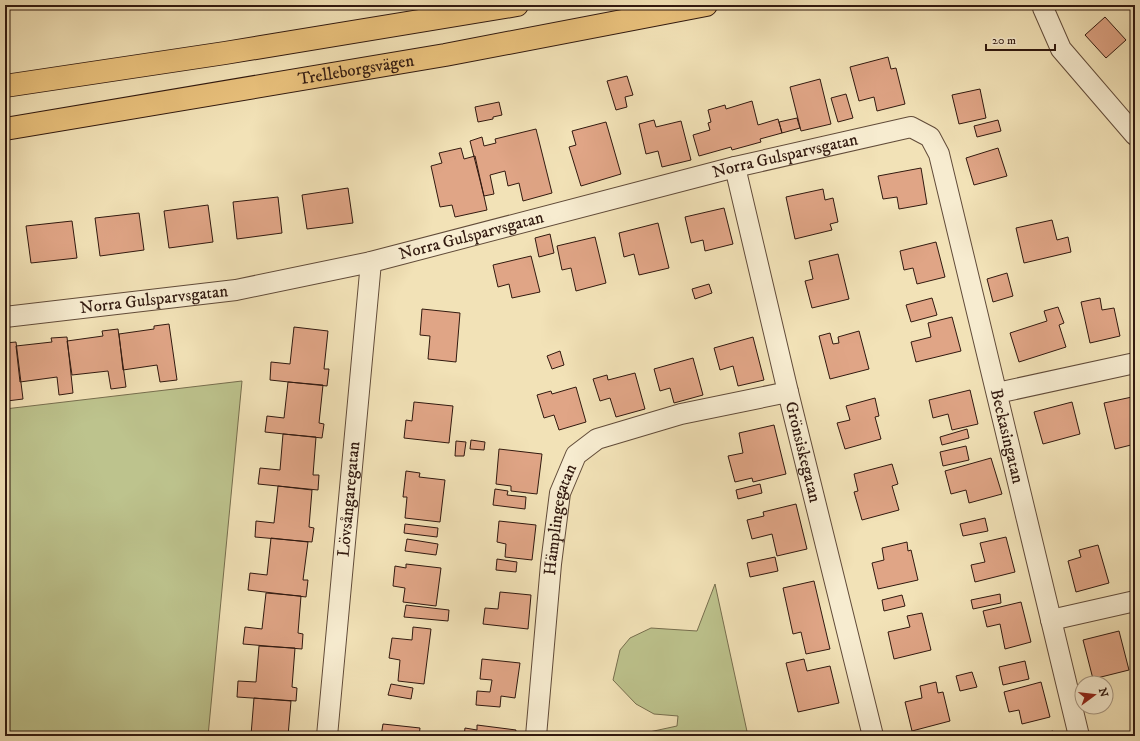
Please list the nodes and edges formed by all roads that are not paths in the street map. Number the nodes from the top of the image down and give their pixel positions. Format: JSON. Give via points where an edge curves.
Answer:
{"nodes":[{"id":1,"x":516,"y":5,"type":"edge"},
{"id":2,"x":706,"y":5,"type":"edge"},
{"id":3,"x":1043,"y":8,"type":"dead end"},
{"id":4,"x":5,"y":86,"type":"edge"},
{"id":5,"x":5,"y":129,"type":"edge"},
{"id":6,"x":1135,"y":135,"type":"edge"},
{"id":7,"x":930,"y":137,"type":"joint"},
{"id":8,"x":736,"y":166,"type":"junction"},
{"id":9,"x":371,"y":262,"type":"junction"},
{"id":10,"x":5,"y":317,"type":"edge"},
{"id":11,"x":1135,"y":363,"type":"edge"},
{"id":12,"x":788,"y":392,"type":"junction"},
{"id":13,"x":997,"y":393,"type":"junction"},
{"id":14,"x":1135,"y":601,"type":"edge"},
{"id":15,"x":1051,"y":620,"type":"junction"},
{"id":16,"x":326,"y":736,"type":"edge"},
{"id":17,"x":536,"y":736,"type":"edge"},
{"id":18,"x":873,"y":736,"type":"edge"},
{"id":19,"x":1079,"y":736,"type":"edge"}],
"edges":[{"from":1,"to":4,"type":"highway"},
{"from":2,"to":5,"type":"highway","name":"Trelleborgsvägen","via":[[446,55]]},
{"from":3,"to":6,"type":"street","via":[[1061,48]]},
{"from":7,"to":8,"type":"street","name":"Norra Gulsparvsgatan","via":[[911,128]]},
{"from":7,"to":13,"type":"street","name":"Beckasingatan","via":[[939,154]]},
{"from":8,"to":9,"type":"street","name":"Norra Gulsparvsgatan"},
{"from":8,"to":12,"type":"street","name":"Grönsiskegatan"},
{"from":9,"to":10,"type":"street","name":"Norra Gulsparvsgatan","via":[[236,290]]},
{"from":9,"to":16,"type":"street","name":"Lövsångaregatan"},
{"from":11,"to":13,"type":"street"},
{"from":12,"to":17,"type":"street","name":"Hämplingegatan","via":[[681,414],[597,439],[576,455],[560,493]]},
{"from":12,"to":18,"type":"street","name":"Grönsiskegatan"},
{"from":13,"to":15,"type":"street","name":"Beckasingatan"},
{"from":14,"to":15,"type":"street"},
{"from":15,"to":19,"type":"street","name":"Beckasingatan"}]}
